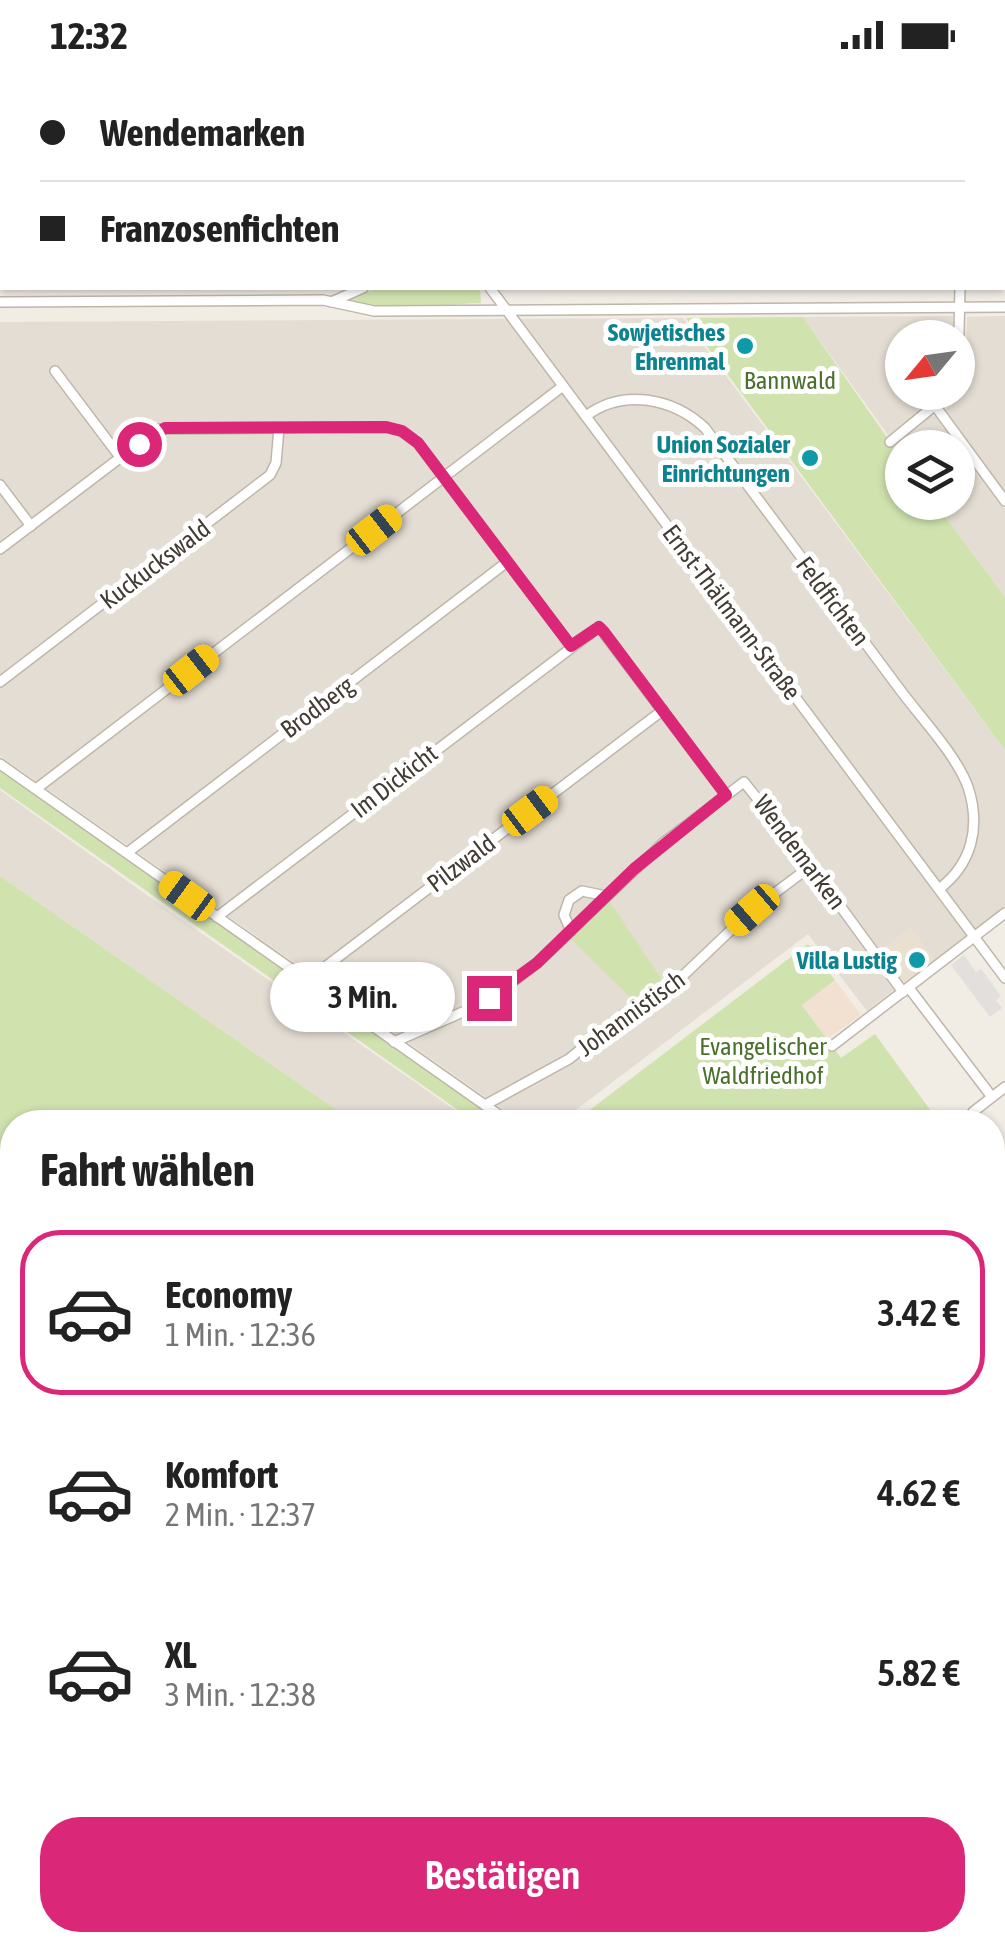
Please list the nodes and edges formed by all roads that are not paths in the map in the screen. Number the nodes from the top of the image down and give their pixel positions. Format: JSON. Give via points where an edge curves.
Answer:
{"nodes":[{"id":1,"x":52,"y":290,"type":"edge"},
{"id":2,"x":357,"y":290,"type":"edge"},
{"id":3,"x":492,"y":290,"type":"edge"},
{"id":4,"x":960,"y":290,"type":"edge"},
{"id":5,"x":327,"y":301,"type":"junction"},
{"id":6,"x":0,"y":302,"type":"edge"},
{"id":7,"x":52,"y":302,"type":"junction"},
{"id":8,"x":961,"y":307,"type":"junction"},
{"id":9,"x":1005,"y":308,"type":"edge"},
{"id":10,"x":506,"y":309,"type":"junction"},
{"id":11,"x":960,"y":320,"type":"edge"},
{"id":12,"x":55,"y":371,"type":"dead end"},
{"id":13,"x":564,"y":386,"type":"junction"},
{"id":14,"x":933,"y":410,"type":"edge"},
{"id":15,"x":937,"y":410,"type":"edge"},
{"id":16,"x":586,"y":416,"type":"junction"},
{"id":17,"x":279,"y":428,"type":"junction"},
{"id":18,"x":906,"y":430,"type":"edge"},
{"id":19,"x":120,"y":458,"type":"junction"},
{"id":20,"x":442,"y":477,"type":"junction"},
{"id":21,"x":0,"y":485,"type":"edge"},
{"id":22,"x":1005,"y":501,"type":"edge"},
{"id":23,"x":30,"y":526,"type":"junction"},
{"id":24,"x":0,"y":549,"type":"edge"},
{"id":25,"x":507,"y":562,"type":"junction"},
{"id":26,"x":571,"y":646,"type":"junction"},
{"id":27,"x":0,"y":682,"type":"edge"},
{"id":28,"x":663,"y":710,"type":"junction"},
{"id":29,"x":0,"y":764,"type":"edge"},
{"id":30,"x":36,"y":789,"type":"junction"},
{"id":31,"x":726,"y":795,"type":"junction"},
{"id":32,"x":127,"y":852,"type":"junction"},
{"id":33,"x":811,"y":866,"type":"junction"},
{"id":34,"x":939,"y":890,"type":"junction"},
{"id":35,"x":606,"y":896,"type":"junction"},
{"id":36,"x":1005,"y":913,"type":"edge"},
{"id":37,"x":217,"y":918,"type":"junction"},
{"id":38,"x":571,"y":931,"type":"junction"},
{"id":39,"x":974,"y":937,"type":"junction"},
{"id":40,"x":1005,"y":978,"type":"edge"},
{"id":41,"x":308,"y":980,"type":"junction"},
{"id":42,"x":906,"y":990,"type":"junction"},
{"id":43,"x":394,"y":1042,"type":"junction"},
{"id":44,"x":832,"y":1046,"type":"dead end"},
{"id":45,"x":1005,"y":1087,"type":"edge"},
{"id":46,"x":992,"y":1097,"type":"junction"},
{"id":47,"x":485,"y":1105,"type":"junction"},
{"id":48,"x":492,"y":1110,"type":"edge"},
{"id":49,"x":976,"y":1110,"type":"edge"}],
"edges":[{"from":1,"to":7,"type":"street"},
{"from":2,"to":5,"type":"street"},
{"from":3,"to":10,"type":"street","name":"Ernst-Thälmann-Straße"},
{"from":4,"to":8,"type":"street"},
{"from":5,"to":7,"type":"street"},
{"from":5,"to":10,"type":"street","via":[[374,311]]},
{"from":6,"to":7,"type":"street"},
{"from":8,"to":9,"type":"street"},
{"from":8,"to":10,"type":"street"},
{"from":8,"to":11,"type":"street"},
{"from":10,"to":13,"type":"street","name":"Ernst-Thälmann-Straße"},
{"from":12,"to":19,"type":"street"},
{"from":13,"to":16,"type":"street","name":"Ernst-Thälmann-Straße"},
{"from":13,"to":20,"type":"street"},
{"from":14,"to":18,"type":"street"},
{"from":15,"to":22,"type":"street"},
{"from":16,"to":34,"type":"street","name":"Ernst-Thälmann-Straße"},
{"from":16,"to":34,"type":"street","name":"Feldfichten","via":[[638,399],[693,417],[884,668],[962,773],[971,798],[969,854]]},
{"from":17,"to":19,"type":"street","via":[[165,428]]},
{"from":17,"to":20,"type":"street","via":[[392,428],[418,443]]},
{"from":17,"to":27,"type":"street","name":"Kuckuckswald","via":[[270,476]]},
{"from":19,"to":23,"type":"street"},
{"from":20,"to":25,"type":"street"},
{"from":20,"to":30,"type":"street"},
{"from":21,"to":23,"type":"street"},
{"from":23,"to":24,"type":"street"},
{"from":25,"to":26,"type":"street"},
{"from":25,"to":32,"type":"street","name":"Brodberg"},
{"from":26,"to":28,"type":"street","name":"Wendemarken","via":[[599,627]]},
{"from":26,"to":37,"type":"street","name":"Im Dickicht"},
{"from":28,"to":31,"type":"street","name":"Wendemarken"},
{"from":28,"to":41,"type":"street","name":"Pilzwald"},
{"from":29,"to":30,"type":"street"},
{"from":30,"to":32,"type":"street"},
{"from":31,"to":33,"type":"street","name":"Wendemarken","via":[[747,783]]},
{"from":31,"to":35,"type":"street"},
{"from":32,"to":37,"type":"street"},
{"from":33,"to":42,"type":"street","name":"Wendemarken"},
{"from":33,"to":47,"type":"street","name":"Johannistisch","via":[[752,910],[669,989],[638,1004],[569,1059]]},
{"from":34,"to":39,"type":"street","name":"Ernst-Thälmann-Straße"},
{"from":35,"to":38,"type":"street"},
{"from":35,"to":38,"type":"street","via":[[582,891],[569,900],[564,915]]},
{"from":36,"to":39,"type":"street"},
{"from":37,"to":41,"type":"street"},
{"from":38,"to":43,"type":"street","via":[[472,1008]]},
{"from":39,"to":40,"type":"street","name":"Ernst-Thälmann-Straße"},
{"from":39,"to":42,"type":"street"},
{"from":41,"to":43,"type":"street"},
{"from":42,"to":44,"type":"street"},
{"from":42,"to":46,"type":"street","name":"Wendemarken"},
{"from":43,"to":47,"type":"street"},
{"from":45,"to":46,"type":"street"},
{"from":46,"to":49,"type":"street"},
{"from":47,"to":48,"type":"street"}]}
